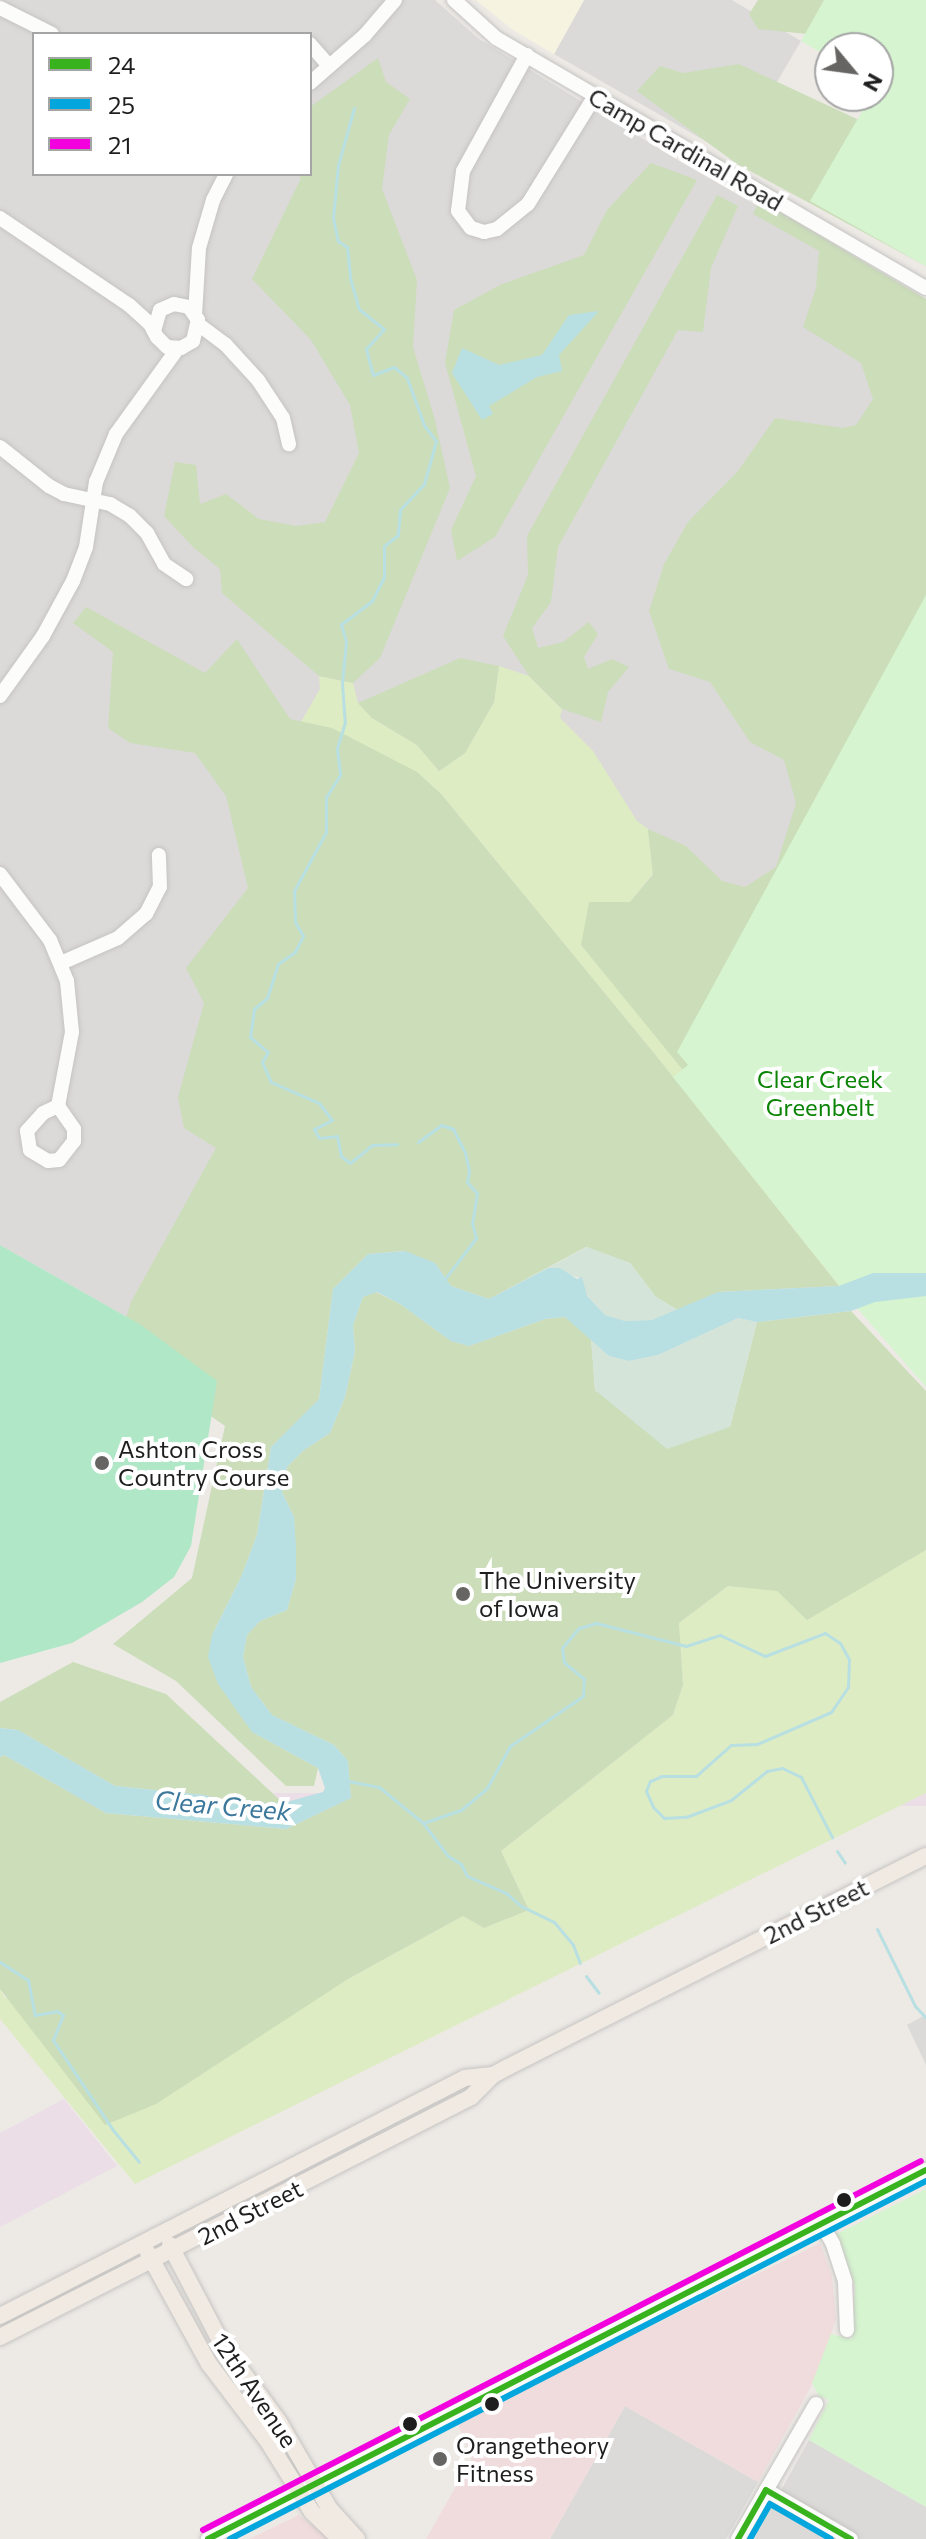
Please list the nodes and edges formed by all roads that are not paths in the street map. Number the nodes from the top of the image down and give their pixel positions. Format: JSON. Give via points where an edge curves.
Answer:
{"nodes":[{"id":1,"x":395,"y":0,"type":"edge"},
{"id":2,"x":454,"y":0,"type":"edge"},
{"id":3,"x":0,"y":8,"type":"edge"},
{"id":4,"x":48,"y":32,"type":"edge"},
{"id":5,"x":312,"y":46,"type":"edge"},
{"id":6,"x":527,"y":55,"type":"junction"},
{"id":7,"x":329,"y":66,"type":"junction"},
{"id":8,"x":312,"y":81,"type":"edge"},
{"id":9,"x":595,"y":96,"type":"junction"},
{"id":10,"x":225,"y":176,"type":"edge"},
{"id":11,"x":0,"y":218,"type":"edge"},
{"id":12,"x":196,"y":267,"type":"junction"},
{"id":13,"x":926,"y":288,"type":"edge"},
{"id":14,"x":129,"y":305,"type":"junction"},
{"id":15,"x":168,"y":306,"type":"junction"},
{"id":16,"x":197,"y":320,"type":"junction"},
{"id":17,"x":156,"y":335,"type":"junction"},
{"id":18,"x":184,"y":346,"type":"junction"},
{"id":19,"x":230,"y":351,"type":"junction"},
{"id":20,"x":151,"y":384,"type":"junction"},
{"id":21,"x":289,"y":444,"type":"dead end"},
{"id":22,"x":0,"y":447,"type":"edge"},
{"id":23,"x":91,"y":500,"type":"junction"},
{"id":24,"x":186,"y":579,"type":"dead end"},
{"id":25,"x":14,"y":676,"type":"junction"},
{"id":26,"x":0,"y":684,"type":"edge"},
{"id":27,"x":0,"y":696,"type":"edge"},
{"id":28,"x":159,"y":855,"type":"dead end"},
{"id":29,"x":0,"y":874,"type":"edge"},
{"id":30,"x":61,"y":963,"type":"junction"},
{"id":31,"x":58,"y":1106,"type":"dead end"},
{"id":32,"x":926,"y":1856,"type":"edge"},
{"id":33,"x":493,"y":2075,"type":"junction"},
{"id":34,"x":926,"y":2170,"type":"edge"},
{"id":35,"x":821,"y":2223,"type":"junction"},
{"id":36,"x":164,"y":2234,"type":"junction"},
{"id":37,"x":143,"y":2245,"type":"junction"},
{"id":38,"x":173,"y":2251,"type":"junction"},
{"id":39,"x":153,"y":2262,"type":"junction"},
{"id":40,"x":0,"y":2316,"type":"edge"},
{"id":41,"x":847,"y":2330,"type":"dead end"},
{"id":42,"x":0,"y":2337,"type":"edge"},
{"id":43,"x":816,"y":2404,"type":"dead end"},
{"id":44,"x":317,"y":2485,"type":"junction"},
{"id":45,"x":766,"y":2490,"type":"junction"},
{"id":46,"x":300,"y":2494,"type":"junction"},
{"id":47,"x":208,"y":2539,"type":"edge"},
{"id":48,"x":340,"y":2539,"type":"edge"},
{"id":49,"x":357,"y":2539,"type":"edge"},
{"id":50,"x":738,"y":2539,"type":"edge"},
{"id":51,"x":851,"y":2539,"type":"edge"}],
"edges":[{"from":1,"to":7,"type":"street"},
{"from":2,"to":6,"type":"street","name":"Camp Cardinal Road","via":[[496,38]]},
{"from":3,"to":4,"type":"street"},
{"from":5,"to":7,"type":"street"},
{"from":6,"to":9,"type":"street","name":"Camp Cardinal Road"},
{"from":6,"to":9,"type":"street","via":[[463,171],[458,211],[471,228],[497,229],[528,204]]},
{"from":7,"to":8,"type":"street"},
{"from":9,"to":13,"type":"street","name":"Camp Cardinal Road"},
{"from":10,"to":12,"type":"street","via":[[204,225]]},
{"from":11,"to":14,"type":"street"},
{"from":12,"to":15,"type":"street"},
{"from":12,"to":16,"type":"street"},
{"from":14,"to":15,"type":"street"},
{"from":14,"to":17,"type":"street"},
{"from":15,"to":16,"type":"street","via":[[189,307]]},
{"from":15,"to":17,"type":"street","via":[[156,317]]},
{"from":16,"to":18,"type":"street","via":[[197,335]]},
{"from":16,"to":19,"type":"street"},
{"from":17,"to":18,"type":"street","via":[[167,347]]},
{"from":17,"to":20,"type":"street"},
{"from":18,"to":19,"type":"street"},
{"from":18,"to":20,"type":"street"},
{"from":19,"to":21,"type":"street","via":[[283,418]]},
{"from":20,"to":23,"type":"street","via":[[116,434]]},
{"from":22,"to":23,"type":"street","via":[[49,486]]},
{"from":23,"to":24,"type":"street","via":[[110,504],[138,522],[164,564]]},
{"from":23,"to":25,"type":"street","via":[[86,547],[73,581]]},
{"from":25,"to":26,"type":"street"},
{"from":25,"to":27,"type":"street"},
{"from":28,"to":30,"type":"street","via":[[160,887],[146,914],[118,938]]},
{"from":29,"to":30,"type":"street"},
{"from":30,"to":31,"type":"street","via":[[72,1032]]},
{"from":32,"to":33,"type":"main road","name":"2nd Street"},
{"from":33,"to":36,"type":"main road","name":"2nd Street","via":[[465,2078]]},
{"from":33,"to":38,"type":"main road","name":"2nd Street","via":[[471,2097]]},
{"from":34,"to":35,"type":"street"},
{"from":35,"to":41,"type":"street","via":[[845,2282]]},
{"from":35,"to":44,"type":"street"},
{"from":36,"to":37,"type":"main road","name":"2nd Street"},
{"from":36,"to":38,"type":"main road","name":"12th Avenue"},
{"from":37,"to":39,"type":"main road","name":"12th Avenue"},
{"from":37,"to":40,"type":"main road","name":"2nd Street"},
{"from":38,"to":39,"type":"main road","name":"2nd Street"},
{"from":38,"to":44,"type":"main road","name":"12th Avenue","via":[[222,2344],[272,2411]]},
{"from":39,"to":42,"type":"main road","name":"2nd Street"},
{"from":39,"to":46,"type":"main road","name":"12th Avenue","via":[[209,2364]]},
{"from":43,"to":45,"type":"street"},
{"from":44,"to":46,"type":"street"},
{"from":44,"to":49,"type":"main road","name":"12th Avenue","via":[[339,2522]]},
{"from":45,"to":50,"type":"street"},
{"from":45,"to":51,"type":"street"},
{"from":46,"to":47,"type":"street"},
{"from":46,"to":48,"type":"main road","name":"12th Avenue"}]}
